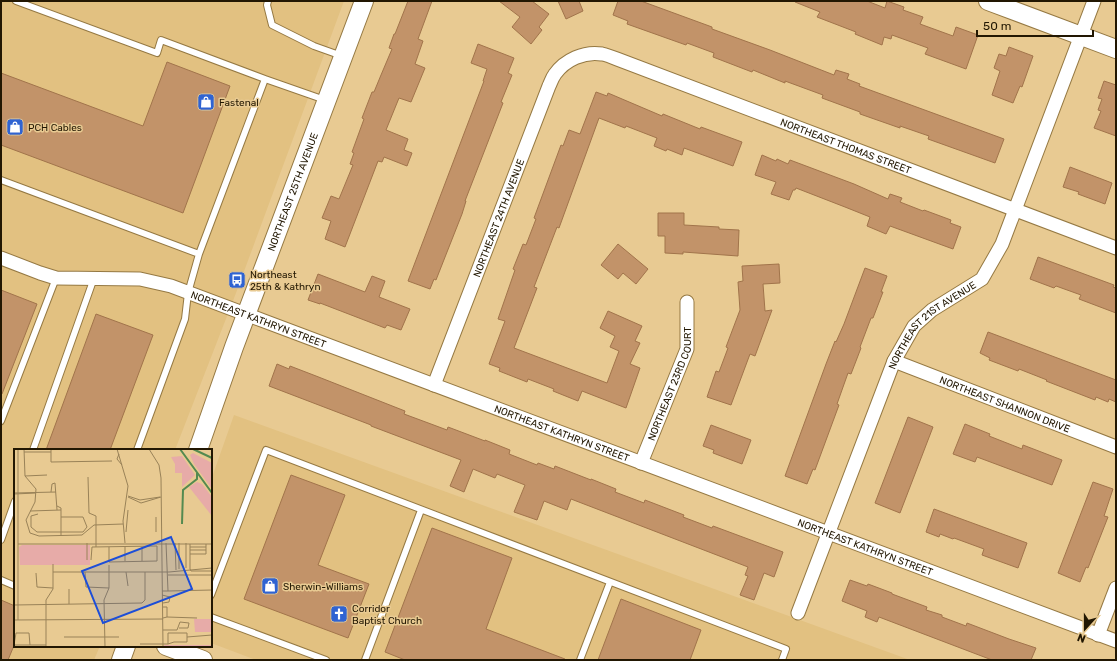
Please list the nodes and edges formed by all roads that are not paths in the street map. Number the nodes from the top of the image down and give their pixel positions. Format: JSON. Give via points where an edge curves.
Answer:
{"nodes":[{"id":1,"x":16,"y":1,"type":"edge"},
{"id":2,"x":268,"y":1,"type":"edge"},
{"id":3,"x":364,"y":1,"type":"edge"},
{"id":4,"x":988,"y":1,"type":"edge"},
{"id":5,"x":1094,"y":1,"type":"edge"},
{"id":6,"x":1081,"y":36,"type":"junction"},
{"id":7,"x":1116,"y":49,"type":"edge"},
{"id":8,"x":343,"y":56,"type":"junction"},
{"id":9,"x":574,"y":58,"type":"joint"},
{"id":10,"x":265,"y":79,"type":"junction"},
{"id":11,"x":326,"y":101,"type":"junction"},
{"id":12,"x":1,"y":180,"type":"edge"},
{"id":13,"x":1015,"y":210,"type":"junction"},
{"id":14,"x":1116,"y":248,"type":"edge"},
{"id":15,"x":199,"y":254,"type":"junction"},
{"id":16,"x":1,"y":258,"type":"edge"},
{"id":17,"x":56,"y":278,"type":"junction"},
{"id":18,"x":94,"y":278,"type":"junction"},
{"id":19,"x":188,"y":293,"type":"junction"},
{"id":20,"x":687,"y":302,"type":"dead end"},
{"id":21,"x":247,"y":314,"type":"junction"},
{"id":22,"x":894,"y":361,"type":"junction"},
{"id":23,"x":434,"y":385,"type":"junction"},
{"id":24,"x":1,"y":421,"type":"edge"},
{"id":25,"x":1116,"y":447,"type":"edge"},
{"id":26,"x":33,"y":449,"type":"edge"},
{"id":27,"x":137,"y":449,"type":"edge"},
{"id":28,"x":198,"y":449,"type":"edge"},
{"id":29,"x":641,"y":463,"type":"junction"},
{"id":30,"x":14,"y":503,"type":"edge"},
{"id":31,"x":421,"y":510,"type":"junction"},
{"id":32,"x":828,"y":534,"type":"junction"},
{"id":33,"x":1,"y":540,"type":"edge"},
{"id":34,"x":1,"y":580,"type":"edge"},
{"id":35,"x":610,"y":582,"type":"junction"},
{"id":36,"x":14,"y":586,"type":"edge"},
{"id":37,"x":1116,"y":588,"type":"edge"},
{"id":38,"x":212,"y":592,"type":"edge"},
{"id":39,"x":798,"y":613,"type":"dead end"},
{"id":40,"x":212,"y":617,"type":"edge"},
{"id":41,"x":1098,"y":635,"type":"junction"},
{"id":42,"x":1116,"y":642,"type":"edge"},
{"id":43,"x":126,"y":647,"type":"edge"},
{"id":44,"x":169,"y":647,"type":"edge"},
{"id":45,"x":121,"y":660,"type":"edge"},
{"id":46,"x":203,"y":660,"type":"edge"},
{"id":47,"x":326,"y":660,"type":"edge"},
{"id":48,"x":365,"y":660,"type":"edge"},
{"id":49,"x":580,"y":660,"type":"edge"},
{"id":50,"x":782,"y":660,"type":"edge"}],
"edges":[{"from":1,"to":10,"type":"lane","via":[[157,54],[162,40]]},
{"from":2,"to":8,"type":"lane","via":[[272,25],[314,46]]},
{"from":3,"to":8,"type":"main road","name":"NORTHEAST 25TH AVENUE"},
{"from":4,"to":6,"type":"main road"},
{"from":5,"to":6,"type":"street","name":"NORTHEAST 21ST AVENUE"},
{"from":6,"to":7,"type":"main road"},
{"from":6,"to":13,"type":"street","name":"NORTHEAST 21ST AVENUE"},
{"from":8,"to":11,"type":"main road","name":"NORTHEAST 25TH AVENUE"},
{"from":9,"to":13,"type":"street","name":"NORTHEAST THOMAS STREET","via":[[586,54],[601,54],[617,59]]},
{"from":9,"to":23,"type":"street","name":"NORTHEAST 24TH AVENUE","via":[[554,75],[549,86]]},
{"from":10,"to":11,"type":"lane"},
{"from":10,"to":15,"type":"lane"},
{"from":11,"to":21,"type":"main road","name":"NORTHEAST 25TH AVENUE"},
{"from":12,"to":15,"type":"lane"},
{"from":13,"to":14,"type":"street","name":"NORTHEAST THOMAS STREET"},
{"from":13,"to":22,"type":"street","name":"NORTHEAST 21ST AVENUE","via":[[1002,244],[982,279],[932,310],[914,326]]},
{"from":15,"to":19,"type":"lane"},
{"from":16,"to":17,"type":"street","name":"NORTHEAST KATHRYN STREET"},
{"from":17,"to":18,"type":"street","name":"NORTHEAST KATHRYN STREET"},
{"from":17,"to":24,"type":"lane"},
{"from":18,"to":19,"type":"street","name":"NORTHEAST KATHRYN STREET","via":[[140,279]]},
{"from":18,"to":26,"type":"lane"},
{"from":19,"to":21,"type":"street","name":"NORTHEAST KATHRYN STREET"},
{"from":19,"to":27,"type":"lane","via":[[185,319]]},
{"from":20,"to":29,"type":"street","name":"NORTHEAST 23RD COURT","via":[[687,348]]},
{"from":21,"to":23,"type":"street","name":"NORTHEAST KATHRYN STREET"},
{"from":21,"to":28,"type":"main road","name":"NORTHEAST 25TH AVENUE"},
{"from":22,"to":25,"type":"street","name":"NORTHEAST SHANNON DRIVE"},
{"from":22,"to":32,"type":"street","name":"NORTHEAST 21ST AVENUE"},
{"from":23,"to":29,"type":"street","name":"NORTHEAST KATHRYN STREET"},
{"from":29,"to":32,"type":"street","name":"NORTHEAST KATHRYN STREET"},
{"from":30,"to":33,"type":"lane"},
{"from":31,"to":35,"type":"lane"},
{"from":31,"to":38,"type":"lane","via":[[266,450]]},
{"from":31,"to":48,"type":"lane"},
{"from":32,"to":39,"type":"street","name":"NORTHEAST 21ST AVENUE"},
{"from":32,"to":41,"type":"street","name":"NORTHEAST KATHRYN STREET"},
{"from":34,"to":36,"type":"lane"},
{"from":35,"to":49,"type":"lane"},
{"from":35,"to":50,"type":"lane","via":[[786,649]]},
{"from":37,"to":41,"type":"street"},
{"from":40,"to":47,"type":"lane"},
{"from":41,"to":42,"type":"street","name":"NORTHEAST KATHRYN STREET"},
{"from":43,"to":45,"type":"main road"},
{"from":44,"to":46,"type":"main road"}]}
